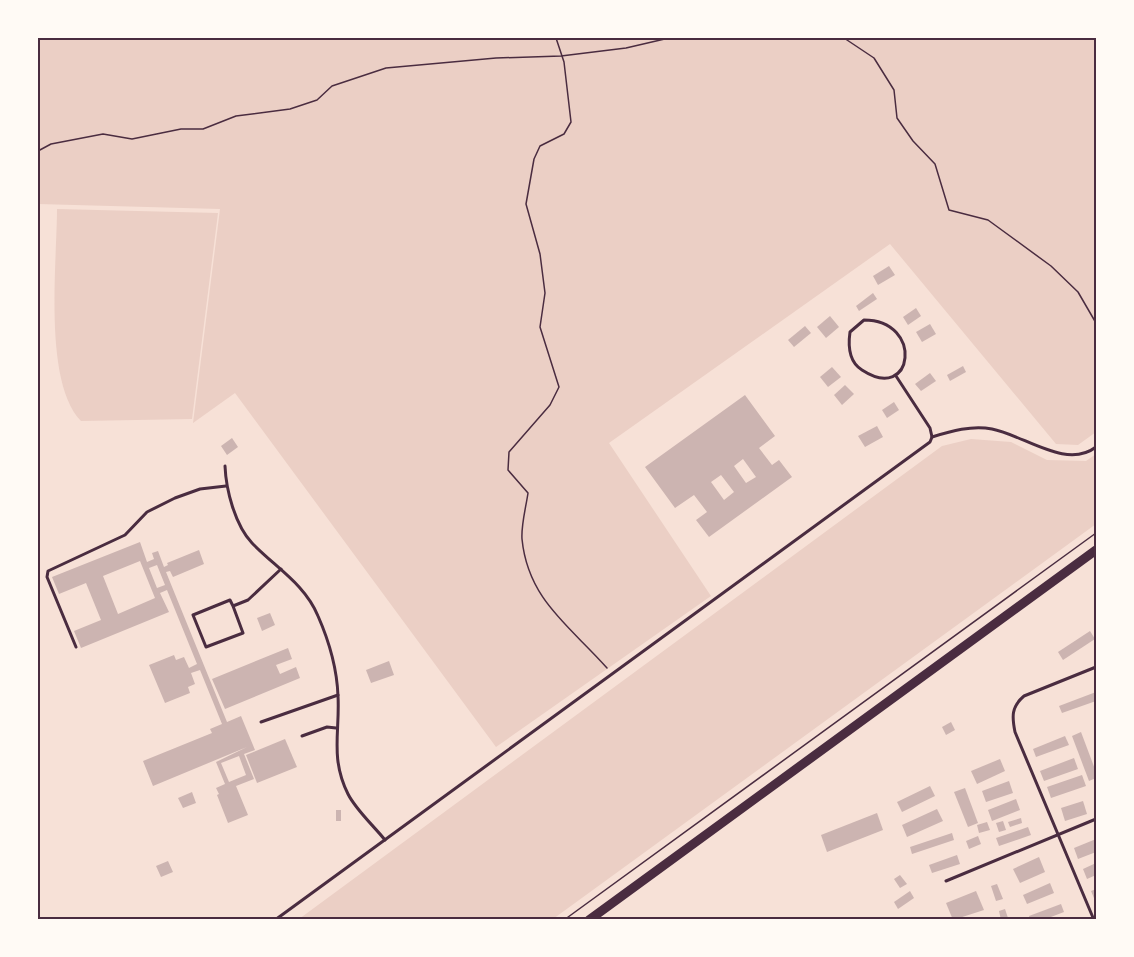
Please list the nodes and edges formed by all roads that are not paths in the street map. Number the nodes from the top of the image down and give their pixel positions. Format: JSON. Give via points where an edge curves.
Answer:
{"nodes":[{"id":1,"x":896,"y":376,"type":"junction"},
{"id":2,"x":932,"y":437,"type":"junction"},
{"id":3,"x":1096,"y":447,"type":"edge"},
{"id":4,"x":225,"y":466,"type":"dead end"},
{"id":5,"x":226,"y":486,"type":"junction"},
{"id":6,"x":1096,"y":550,"type":"edge"},
{"id":7,"x":281,"y":569,"type":"junction"},
{"id":8,"x":232,"y":606,"type":"junction"},
{"id":9,"x":76,"y":646,"type":"dead end"},
{"id":10,"x":1096,"y":667,"type":"edge"},
{"id":11,"x":338,"y":695,"type":"junction"},
{"id":12,"x":261,"y":722,"type":"dead end"},
{"id":13,"x":336,"y":728,"type":"junction"},
{"id":14,"x":302,"y":736,"type":"dead end"},
{"id":15,"x":1096,"y":819,"type":"edge"},
{"id":16,"x":1058,"y":833,"type":"junction"},
{"id":17,"x":385,"y":840,"type":"junction"},
{"id":18,"x":946,"y":881,"type":"dead end"},
{"id":19,"x":275,"y":920,"type":"edge"},
{"id":20,"x":589,"y":920,"type":"edge"},
{"id":21,"x":1094,"y":920,"type":"edge"}],
"edges":[{"from":1,"to":1,"type":"lane","via":[[905,362],[902,339],[884,322],[864,320],[856,325],[848,341],[852,360],[879,378]]},
{"from":1,"to":2,"type":"lane","via":[[920,410]]},
{"from":2,"to":3,"type":"lane","via":[[953,430],[990,429],[1034,442],[1054,453],[1080,455]]},
{"from":2,"to":17,"type":"lane"},
{"from":4,"to":5,"type":"lane"},
{"from":5,"to":7,"type":"lane","via":[[250,540]]},
{"from":5,"to":9,"type":"lane","via":[[200,489],[176,498],[147,512],[125,535],[48,571],[47,577]]},
{"from":6,"to":20,"type":"highway"},
{"from":7,"to":8,"type":"lane","via":[[248,600]]},
{"from":7,"to":11,"type":"lane","via":[[305,593],[318,617],[328,643]]},
{"from":8,"to":8,"type":"lane","via":[[243,633],[206,647],[193,615],[230,600]]},
{"from":10,"to":16,"type":"lane","via":[[1024,696],[1013,711],[1015,732]]},
{"from":11,"to":12,"type":"lane"},
{"from":11,"to":13,"type":"lane"},
{"from":13,"to":14,"type":"lane","via":[[327,727]]},
{"from":13,"to":17,"type":"lane","via":[[336,757],[349,796]]},
{"from":15,"to":16,"type":"lane"},
{"from":16,"to":18,"type":"lane"},
{"from":16,"to":21,"type":"lane"},
{"from":17,"to":19,"type":"lane"}]}
